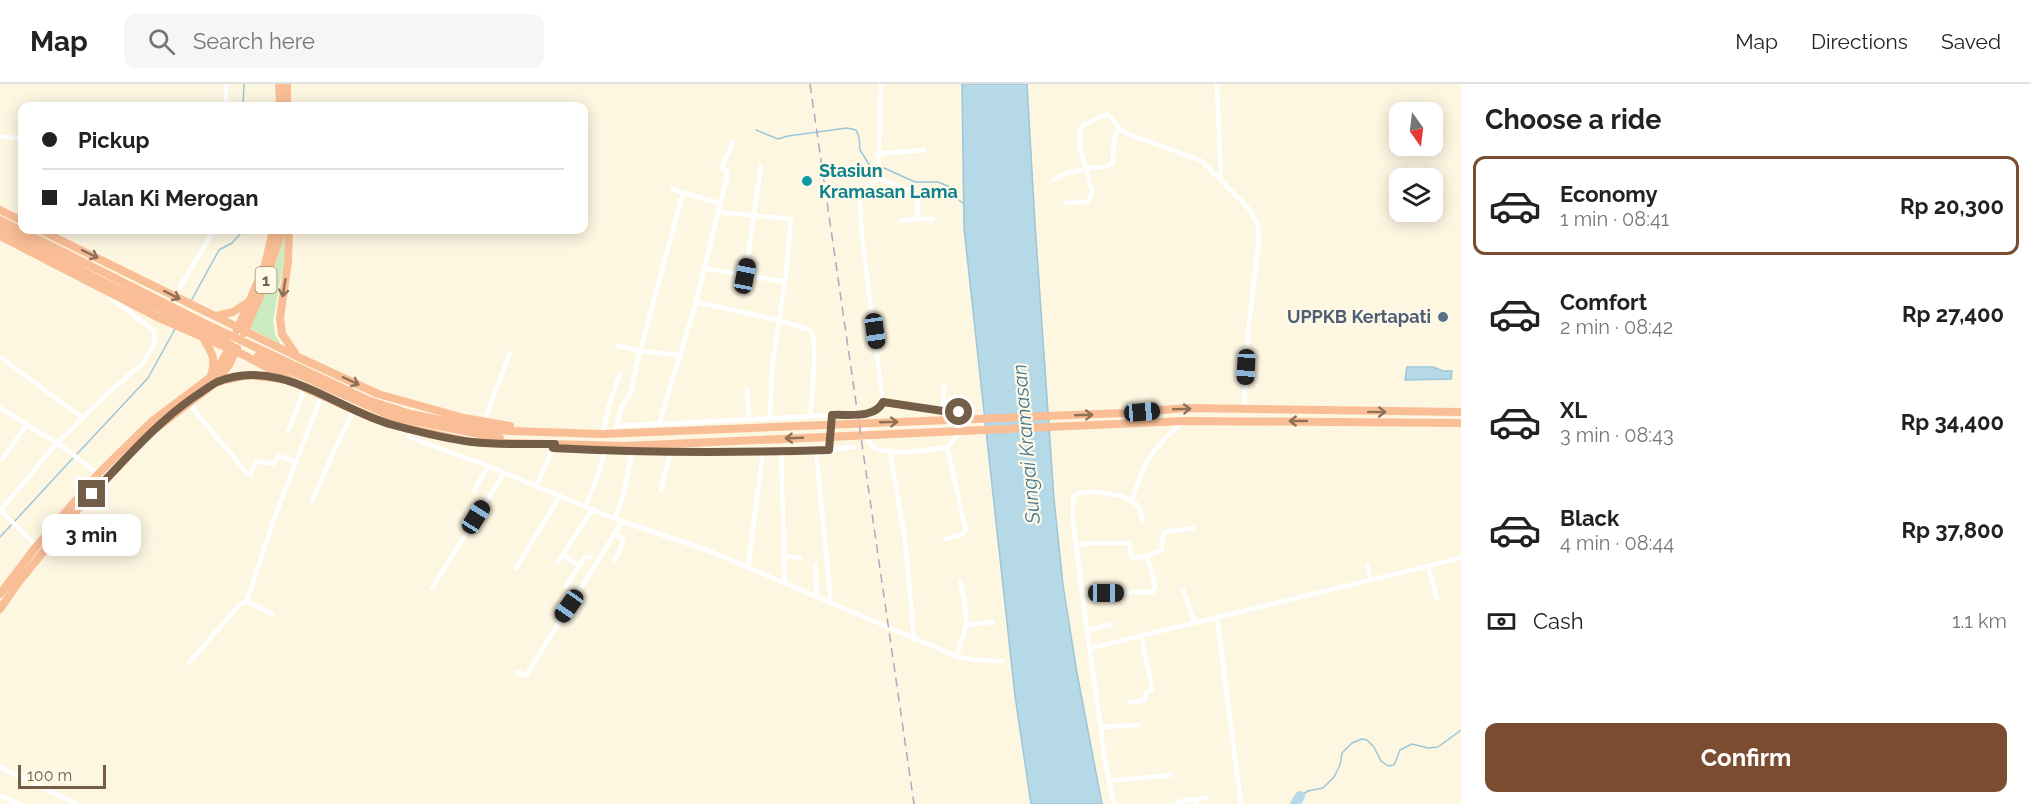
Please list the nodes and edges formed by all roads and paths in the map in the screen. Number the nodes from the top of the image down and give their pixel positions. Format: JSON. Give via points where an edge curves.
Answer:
{"nodes":[{"id":1,"x":226,"y":84,"type":"edge"},
{"id":2,"x":279,"y":84,"type":"edge"},
{"id":3,"x":287,"y":84,"type":"edge"},
{"id":4,"x":881,"y":84,"type":"edge"},
{"id":5,"x":1217,"y":84,"type":"edge"},
{"id":6,"x":226,"y":102,"type":"edge"},
{"id":7,"x":280,"y":102,"type":"edge"},
{"id":8,"x":287,"y":102,"type":"edge"},
{"id":9,"x":1119,"y":128,"type":"junction"},
{"id":10,"x":0,"y":136,"type":"edge"},
{"id":11,"x":18,"y":138,"type":"edge"},
{"id":12,"x":733,"y":143,"type":"dead end"},
{"id":13,"x":924,"y":150,"type":"dead end"},
{"id":14,"x":877,"y":153,"type":"junction"},
{"id":15,"x":761,"y":166,"type":"dead end"},
{"id":16,"x":1086,"y":169,"type":"junction"},
{"id":17,"x":878,"y":176,"type":"junction"},
{"id":18,"x":1053,"y":180,"type":"dead end"},
{"id":19,"x":1221,"y":180,"type":"junction"},
{"id":20,"x":672,"y":189,"type":"dead end"},
{"id":21,"x":683,"y":193,"type":"junction"},
{"id":22,"x":720,"y":203,"type":"junction"},
{"id":23,"x":1066,"y":203,"type":"dead end"},
{"id":24,"x":0,"y":210,"type":"edge"},
{"id":25,"x":718,"y":212,"type":"junction"},
{"id":26,"x":754,"y":216,"type":"junction"},
{"id":27,"x":18,"y":219,"type":"edge"},
{"id":28,"x":917,"y":219,"type":"junction"},
{"id":29,"x":933,"y":219,"type":"dead end"},
{"id":30,"x":0,"y":220,"type":"edge"},
{"id":31,"x":901,"y":220,"type":"dead end"},
{"id":32,"x":0,"y":228,"type":"edge"},
{"id":33,"x":18,"y":229,"type":"edge"},
{"id":34,"x":28,"y":234,"type":"edge"},
{"id":35,"x":48,"y":234,"type":"edge"},
{"id":36,"x":212,"y":234,"type":"edge"},
{"id":37,"x":272,"y":234,"type":"edge"},
{"id":38,"x":281,"y":234,"type":"edge"},
{"id":39,"x":289,"y":234,"type":"edge"},
{"id":40,"x":1,"y":238,"type":"edge"},
{"id":41,"x":704,"y":268,"type":"junction"},
{"id":42,"x":745,"y":276,"type":"junction"},
{"id":43,"x":785,"y":282,"type":"junction"},
{"id":44,"x":96,"y":285,"type":"junction"},
{"id":45,"x":180,"y":287,"type":"dead end"},
{"id":46,"x":252,"y":298,"type":"junction"},
{"id":47,"x":696,"y":302,"type":"junction"},
{"id":48,"x":215,"y":316,"type":"junction"},
{"id":49,"x":778,"y":320,"type":"junction"},
{"id":50,"x":242,"y":328,"type":"junction"},
{"id":51,"x":199,"y":336,"type":"junction"},
{"id":52,"x":618,"y":346,"type":"dead end"},
{"id":53,"x":640,"y":351,"type":"junction"},
{"id":54,"x":230,"y":352,"type":"junction"},
{"id":55,"x":510,"y":352,"type":"dead end"},
{"id":56,"x":680,"y":355,"type":"junction"},
{"id":57,"x":0,"y":357,"type":"edge"},
{"id":58,"x":298,"y":357,"type":"junction"},
{"id":59,"x":620,"y":374,"type":"dead end"},
{"id":60,"x":213,"y":380,"type":"junction"},
{"id":61,"x":295,"y":382,"type":"junction"},
{"id":62,"x":944,"y":387,"type":"dead end"},
{"id":63,"x":306,"y":388,"type":"junction"},
{"id":64,"x":747,"y":389,"type":"dead end"},
{"id":65,"x":322,"y":395,"type":"junction"},
{"id":66,"x":189,"y":401,"type":"junction"},
{"id":67,"x":883,"y":402,"type":"junction"},
{"id":68,"x":0,"y":408,"type":"edge"},
{"id":69,"x":354,"y":410,"type":"junction"},
{"id":70,"x":1244,"y":410,"type":"junction"},
{"id":71,"x":943,"y":411,"type":"junction"},
{"id":72,"x":1461,"y":412,"type":"edge"},
{"id":73,"x":862,"y":414,"type":"junction"},
{"id":74,"x":832,"y":415,"type":"junction"},
{"id":75,"x":810,"y":417,"type":"junction"},
{"id":76,"x":83,"y":418,"type":"junction"},
{"id":77,"x":770,"y":418,"type":"junction"},
{"id":78,"x":749,"y":420,"type":"junction"},
{"id":79,"x":1184,"y":421,"type":"junction"},
{"id":80,"x":1461,"y":423,"type":"edge"},
{"id":81,"x":659,"y":424,"type":"junction"},
{"id":82,"x":27,"y":425,"type":"junction"},
{"id":83,"x":480,"y":428,"type":"junction"},
{"id":84,"x":412,"y":429,"type":"junction"},
{"id":85,"x":288,"y":431,"type":"dead end"},
{"id":86,"x":617,"y":431,"type":"junction"},
{"id":87,"x":603,"y":434,"type":"junction"},
{"id":88,"x":57,"y":443,"type":"junction"},
{"id":89,"x":552,"y":445,"type":"junction"},
{"id":90,"x":854,"y":447,"type":"dead end"},
{"id":91,"x":947,"y":447,"type":"junction"},
{"id":92,"x":763,"y":450,"type":"junction"},
{"id":93,"x":782,"y":450,"type":"junction"},
{"id":94,"x":816,"y":450,"type":"junction"},
{"id":95,"x":829,"y":450,"type":"junction"},
{"id":96,"x":605,"y":451,"type":"junction"},
{"id":97,"x":632,"y":452,"type":"junction"},
{"id":98,"x":890,"y":452,"type":"junction"},
{"id":99,"x":671,"y":453,"type":"junction"},
{"id":100,"x":2,"y":459,"type":"dead end"},
{"id":101,"x":297,"y":462,"type":"junction"},
{"id":102,"x":488,"y":466,"type":"junction"},
{"id":103,"x":504,"y":473,"type":"junction"},
{"id":104,"x":98,"y":474,"type":"junction"},
{"id":105,"x":536,"y":487,"type":"junction"},
{"id":106,"x":662,"y":489,"type":"dead end"},
{"id":107,"x":474,"y":491,"type":"dead end"},
{"id":108,"x":560,"y":496,"type":"junction"},
{"id":109,"x":312,"y":501,"type":"dead end"},
{"id":110,"x":1132,"y":501,"type":"junction"},
{"id":111,"x":585,"y":507,"type":"junction"},
{"id":112,"x":592,"y":510,"type":"junction"},
{"id":113,"x":1,"y":511,"type":"edge"},
{"id":114,"x":615,"y":519,"type":"junction"},
{"id":115,"x":622,"y":521,"type":"junction"},
{"id":116,"x":1142,"y":521,"type":"dead end"},
{"id":117,"x":1193,"y":528,"type":"dead end"},
{"id":118,"x":615,"y":533,"type":"junction"},
{"id":119,"x":945,"y":539,"type":"dead end"},
{"id":120,"x":1077,"y":544,"type":"junction"},
{"id":121,"x":37,"y":546,"type":"junction"},
{"id":122,"x":563,"y":554,"type":"junction"},
{"id":123,"x":784,"y":556,"type":"junction"},
{"id":124,"x":1147,"y":556,"type":"junction"},
{"id":125,"x":590,"y":557,"type":"dead end"},
{"id":126,"x":800,"y":558,"type":"dead end"},
{"id":127,"x":1461,"y":558,"type":"edge"},
{"id":128,"x":615,"y":560,"type":"dead end"},
{"id":129,"x":558,"y":562,"type":"dead end"},
{"id":130,"x":578,"y":565,"type":"junction"},
{"id":131,"x":1367,"y":565,"type":"dead end"},
{"id":132,"x":815,"y":566,"type":"dead end"},
{"id":133,"x":1428,"y":566,"type":"junction"},
{"id":134,"x":516,"y":568,"type":"dead end"},
{"id":135,"x":748,"y":568,"type":"junction"},
{"id":136,"x":1371,"y":580,"type":"junction"},
{"id":137,"x":960,"y":581,"type":"dead end"},
{"id":138,"x":785,"y":584,"type":"junction"},
{"id":139,"x":566,"y":586,"type":"dead end"},
{"id":140,"x":432,"y":588,"type":"dead end"},
{"id":141,"x":1183,"y":590,"type":"dead end"},
{"id":142,"x":1084,"y":593,"type":"junction"},
{"id":143,"x":0,"y":594,"type":"edge"},
{"id":144,"x":817,"y":598,"type":"junction"},
{"id":145,"x":1437,"y":598,"type":"dead end"},
{"id":146,"x":247,"y":601,"type":"junction"},
{"id":147,"x":831,"y":604,"type":"junction"},
{"id":148,"x":0,"y":609,"type":"edge"},
{"id":149,"x":272,"y":614,"type":"dead end"},
{"id":150,"x":1216,"y":618,"type":"junction"},
{"id":151,"x":993,"y":622,"type":"dead end"},
{"id":152,"x":1195,"y":623,"type":"junction"},
{"id":153,"x":1112,"y":624,"type":"dead end"},
{"id":154,"x":967,"y":625,"type":"junction"},
{"id":155,"x":1088,"y":630,"type":"junction"},
{"id":156,"x":1141,"y":636,"type":"junction"},
{"id":157,"x":914,"y":639,"type":"junction"},
{"id":158,"x":1091,"y":648,"type":"junction"},
{"id":159,"x":956,"y":656,"type":"junction"},
{"id":160,"x":1002,"y":661,"type":"dead end"},
{"id":161,"x":189,"y":663,"type":"dead end"},
{"id":162,"x":517,"y":672,"type":"dead end"},
{"id":163,"x":1130,"y":702,"type":"dead end"},
{"id":164,"x":1138,"y":724,"type":"dead end"},
{"id":165,"x":1102,"y":727,"type":"junction"},
{"id":166,"x":0,"y":767,"type":"edge"},
{"id":167,"x":1171,"y":775,"type":"dead end"},
{"id":168,"x":1109,"y":781,"type":"junction"},
{"id":169,"x":0,"y":796,"type":"edge"},
{"id":170,"x":1206,"y":798,"type":"dead end"},
{"id":171,"x":1197,"y":801,"type":"edge"},
{"id":172,"x":20,"y":804,"type":"edge"},
{"id":173,"x":77,"y":804,"type":"edge"},
{"id":174,"x":1114,"y":804,"type":"edge"},
{"id":175,"x":1176,"y":804,"type":"edge"},
{"id":176,"x":1241,"y":804,"type":"edge"}],
"edges":[{"from":1,"to":6,"type":"street"},
{"from":2,"to":7,"type":"highway"},
{"from":3,"to":8,"type":"highway"},
{"from":4,"to":14,"type":"street"},
{"from":5,"to":19,"type":"street"},
{"from":9,"to":16,"type":"street","via":[[1114,139],[1113,163]]},
{"from":9,"to":16,"type":"street","via":[[1106,114],[1081,127],[1078,133]]},
{"from":9,"to":19,"type":"street","via":[[1202,161]]},
{"from":10,"to":11,"type":"street"},
{"from":12,"to":22,"type":"street","via":[[721,168],[728,173]]},
{"from":13,"to":14,"type":"street"},
{"from":14,"to":17,"type":"street"},
{"from":15,"to":26,"type":"street"},
{"from":16,"to":18,"type":"street"},
{"from":16,"to":23,"type":"street","via":[[1091,186],[1088,202]]},
{"from":17,"to":28,"type":"street","via":[[915,194]]},
{"from":17,"to":67,"type":"street","via":[[861,194],[860,201]]},
{"from":19,"to":70,"type":"street","via":[[1251,211],[1258,226]]},
{"from":20,"to":21,"type":"street"},
{"from":21,"to":22,"type":"street"},
{"from":21,"to":53,"type":"street"},
{"from":22,"to":25,"type":"street"},
{"from":24,"to":27,"type":"highway"},
{"from":25,"to":26,"type":"street"},
{"from":25,"to":41,"type":"street"},
{"from":26,"to":42,"type":"street"},
{"from":26,"to":43,"type":"street","via":[[791,219]]},
{"from":28,"to":29,"type":"street"},
{"from":28,"to":31,"type":"street"},
{"from":30,"to":33,"type":"highway"},
{"from":32,"to":83,"type":"highway","via":[[190,325],[377,412],[410,422]]},
{"from":34,"to":83,"type":"highway","via":[[370,401]]},
{"from":35,"to":48,"type":"highway","one_way":true},
{"from":36,"to":45,"type":"street"},
{"from":37,"to":46,"type":"highway","number":"1"},
{"from":38,"to":50,"type":"highway","number":"1","via":[[270,268]]},
{"from":39,"to":58,"type":"highway","one_way":true,"via":[[280,318],[282,334]]},
{"from":40,"to":44,"type":"highway"},
{"from":41,"to":42,"type":"street"},
{"from":41,"to":47,"type":"street"},
{"from":42,"to":43,"type":"street"},
{"from":43,"to":49,"type":"street"},
{"from":44,"to":51,"type":"highway"},
{"from":44,"to":76,"type":"street","via":[[151,328],[155,339],[142,364]]},
{"from":46,"to":48,"type":"highway","via":[[234,312]]},
{"from":46,"to":50,"type":"highway","number":"1"},
{"from":47,"to":49,"type":"street"},
{"from":47,"to":56,"type":"street"},
{"from":48,"to":50,"type":"highway"},
{"from":49,"to":75,"type":"street","via":[[810,330],[814,338]]},
{"from":49,"to":77,"type":"street"},
{"from":50,"to":54,"type":"highway","number":"1"},
{"from":50,"to":58,"type":"highway"},
{"from":51,"to":54,"type":"highway"},
{"from":51,"to":60,"type":"highway","via":[[214,356]]},
{"from":52,"to":53,"type":"street"},
{"from":53,"to":56,"type":"street"},
{"from":53,"to":86,"type":"street"},
{"from":54,"to":60,"type":"highway"},
{"from":54,"to":61,"type":"highway"},
{"from":55,"to":83,"type":"street"},
{"from":56,"to":81,"type":"street"},
{"from":57,"to":76,"type":"street"},
{"from":58,"to":83,"type":"highway","one_way":true,"via":[[378,394],[464,418]]},
{"from":59,"to":87,"type":"street"},
{"from":60,"to":61,"type":"highway","via":[[248,375]]},
{"from":60,"to":66,"type":"highway"},
{"from":60,"to":104,"type":"highway","via":[[151,422]]},
{"from":61,"to":63,"type":"highway"},
{"from":62,"to":71,"type":"street"},
{"from":63,"to":65,"type":"highway"},
{"from":63,"to":85,"type":"street"},
{"from":64,"to":78,"type":"street"},
{"from":65,"to":69,"type":"highway"},
{"from":65,"to":101,"type":"street"},
{"from":66,"to":101,"type":"street","via":[[247,473],[251,474],[256,461],[274,464],[278,456]]},
{"from":66,"to":148,"type":"highway","via":[[150,433],[79,508]]},
{"from":67,"to":71,"type":"street"},
{"from":67,"to":73,"type":"street","via":[[872,413]]},
{"from":68,"to":82,"type":"street"},
{"from":69,"to":84,"type":"highway"},
{"from":69,"to":109,"type":"street"},
{"from":70,"to":72,"type":"highway","one_way":true},
{"from":86,"to":70,"type":"highway","one_way":true,"via":[[1187,408]]},
{"from":71,"to":91,"type":"street","via":[[961,414],[957,437]]},
{"from":73,"to":74,"type":"street"},
{"from":73,"to":98,"type":"street","via":[[870,443]]},
{"from":74,"to":75,"type":"street"},
{"from":74,"to":95,"type":"street"},
{"from":75,"to":77,"type":"street"},
{"from":76,"to":88,"type":"street"},
{"from":77,"to":78,"type":"street"},
{"from":78,"to":81,"type":"street"},
{"from":80,"to":79,"type":"highway","one_way":true},
{"from":79,"to":89,"type":"highway","one_way":true,"via":[[625,446]]},
{"from":79,"to":110,"type":"street","via":[[1150,455]]},
{"from":81,"to":86,"type":"street"},
{"from":82,"to":88,"type":"street"},
{"from":82,"to":100,"type":"street"},
{"from":83,"to":87,"type":"highway"},
{"from":83,"to":89,"type":"highway"},
{"from":84,"to":89,"type":"highway","via":[[470,442]]},
{"from":84,"to":102,"type":"street","via":[[409,437]]},
{"from":86,"to":87,"type":"highway"},
{"from":88,"to":104,"type":"street"},
{"from":88,"to":113,"type":"street"},
{"from":89,"to":96,"type":"street"},
{"from":89,"to":105,"type":"street"},
{"from":90,"to":95,"type":"street"},
{"from":91,"to":98,"type":"street"},
{"from":91,"to":119,"type":"street","via":[[966,531]]},
{"from":92,"to":93,"type":"street"},
{"from":92,"to":99,"type":"street"},
{"from":92,"to":135,"type":"street"},
{"from":93,"to":94,"type":"street"},
{"from":93,"to":123,"type":"street"},
{"from":94,"to":95,"type":"street"},
{"from":94,"to":147,"type":"street"},
{"from":96,"to":97,"type":"street"},
{"from":96,"to":111,"type":"street"},
{"from":97,"to":99,"type":"street"},
{"from":97,"to":114,"type":"street"},
{"from":98,"to":157,"type":"street"},
{"from":99,"to":106,"type":"street"},
{"from":101,"to":146,"type":"street"},
{"from":102,"to":103,"type":"street"},
{"from":102,"to":107,"type":"street"},
{"from":103,"to":105,"type":"street"},
{"from":103,"to":140,"type":"street"},
{"from":104,"to":121,"type":"highway"},
{"from":105,"to":108,"type":"street"},
{"from":108,"to":111,"type":"street"},
{"from":108,"to":134,"type":"street"},
{"from":110,"to":116,"type":"street","via":[[1139,507]]},
{"from":110,"to":120,"type":"street","via":[[1108,493],[1074,495]]},
{"from":111,"to":112,"type":"street"},
{"from":112,"to":114,"type":"street"},
{"from":112,"to":122,"type":"street"},
{"from":113,"to":121,"type":"street"},
{"from":114,"to":115,"type":"street"},
{"from":115,"to":118,"type":"street"},
{"from":115,"to":135,"type":"street"},
{"from":117,"to":124,"type":"street","via":[[1165,532],[1162,550]]},
{"from":118,"to":128,"type":"street","via":[[624,540]]},
{"from":118,"to":162,"type":"street","via":[[526,676]]},
{"from":120,"to":124,"type":"street","via":[[1129,543],[1132,558]]},
{"from":120,"to":142,"type":"street"},
{"from":121,"to":143,"type":"highway"},
{"from":122,"to":129,"type":"street"},
{"from":122,"to":130,"type":"street"},
{"from":123,"to":126,"type":"street"},
{"from":123,"to":138,"type":"street"},
{"from":124,"to":142,"type":"street","via":[[1154,592]]},
{"from":125,"to":130,"type":"street","via":[[586,556]]},
{"from":127,"to":133,"type":"street"},
{"from":130,"to":139,"type":"street"},
{"from":131,"to":136,"type":"street"},
{"from":132,"to":144,"type":"street"},
{"from":133,"to":136,"type":"street"},
{"from":133,"to":145,"type":"street"},
{"from":135,"to":138,"type":"street"},
{"from":136,"to":150,"type":"street"},
{"from":137,"to":154,"type":"street"},
{"from":138,"to":144,"type":"street"},
{"from":141,"to":152,"type":"street"},
{"from":142,"to":155,"type":"street"},
{"from":144,"to":147,"type":"street"},
{"from":146,"to":149,"type":"street"},
{"from":146,"to":161,"type":"street","via":[[240,604]]},
{"from":147,"to":157,"type":"street"},
{"from":150,"to":152,"type":"street"},
{"from":150,"to":176,"type":"street"},
{"from":151,"to":154,"type":"street"},
{"from":152,"to":156,"type":"street"},
{"from":153,"to":155,"type":"street"},
{"from":154,"to":159,"type":"street"},
{"from":155,"to":158,"type":"street"},
{"from":156,"to":158,"type":"street"},
{"from":156,"to":163,"type":"street","via":[[1152,689],[1146,692],[1145,700]]},
{"from":157,"to":159,"type":"street"},
{"from":158,"to":165,"type":"street"},
{"from":159,"to":160,"type":"street"},
{"from":164,"to":165,"type":"street"},
{"from":165,"to":168,"type":"street"},
{"from":166,"to":173,"type":"street"},
{"from":167,"to":168,"type":"street"},
{"from":168,"to":174,"type":"street"},
{"from":169,"to":172,"type":"street"},
{"from":170,"to":171,"type":"street"},
{"from":171,"to":175,"type":"street"}]}
